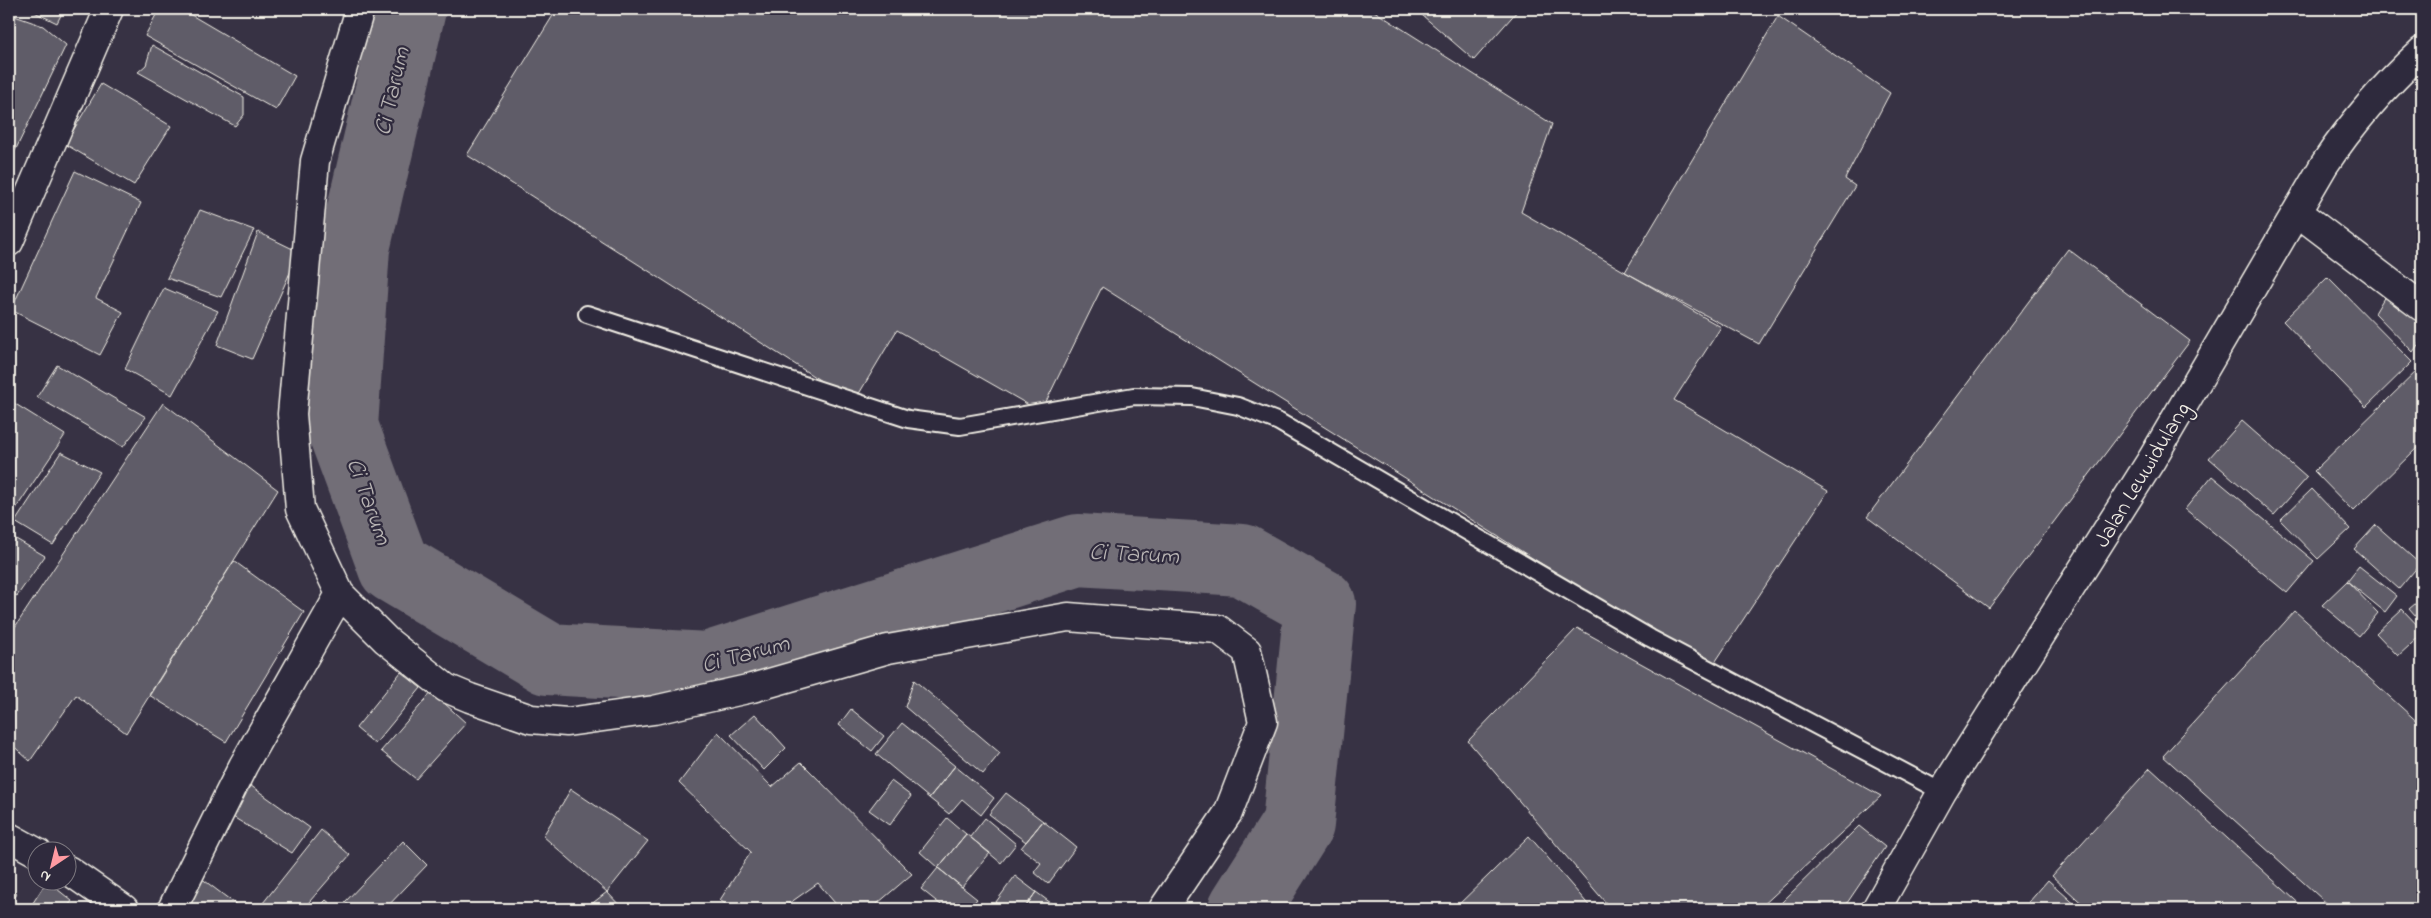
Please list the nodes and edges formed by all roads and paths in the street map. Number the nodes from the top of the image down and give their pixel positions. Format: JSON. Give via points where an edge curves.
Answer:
{"nodes":[{"id":1,"x":109,"y":9,"type":"edge"},
{"id":2,"x":360,"y":9,"type":"edge"},
{"id":3,"x":2422,"y":51,"type":"edge"},
{"id":4,"x":2297,"y":212,"type":"junction"},
{"id":5,"x":9,"y":242,"type":"edge"},
{"id":6,"x":2422,"y":307,"type":"edge"},
{"id":7,"x":587,"y":314,"type":"dead end"},
{"id":8,"x":340,"y":594,"type":"junction"},
{"id":9,"x":1942,"y":792,"type":"junction"},
{"id":10,"x":9,"y":837,"type":"edge"},
{"id":11,"x":28,"y":847,"type":"edge"},
{"id":12,"x":78,"y":877,"type":"edge"},
{"id":13,"x":124,"y":909,"type":"edge"},
{"id":14,"x":172,"y":909,"type":"edge"},
{"id":15,"x":1163,"y":909,"type":"edge"},
{"id":16,"x":1876,"y":909,"type":"edge"}],
"edges":[{"from":1,"to":5,"type":"street"},
{"from":2,"to":8,"type":"street","via":[[315,162],[292,414],[300,509]]},
{"from":3,"to":4,"type":"street","name":"Jalan Leuwidulang","via":[[2348,128]]},
{"from":4,"to":6,"type":"street"},
{"from":4,"to":9,"type":"street","name":"Jalan Leuwidulang","via":[[2152,460]]},
{"from":7,"to":9,"type":"lane","via":[[908,419],[960,426],[1134,396],[1192,396],[1238,406],[1279,422],[1650,638]]},
{"from":8,"to":14,"type":"street","via":[[242,766]]},
{"from":8,"to":15,"type":"street","via":[[386,640],[446,688],[531,719],[567,722],[654,710],[752,688],[888,649],[1068,617],[1218,629],[1247,651],[1263,722],[1228,813]]},
{"from":9,"to":16,"type":"street","name":"Jalan Leuwidulang"},
{"from":10,"to":11,"type":"street"},
{"from":12,"to":13,"type":"street"}]}
